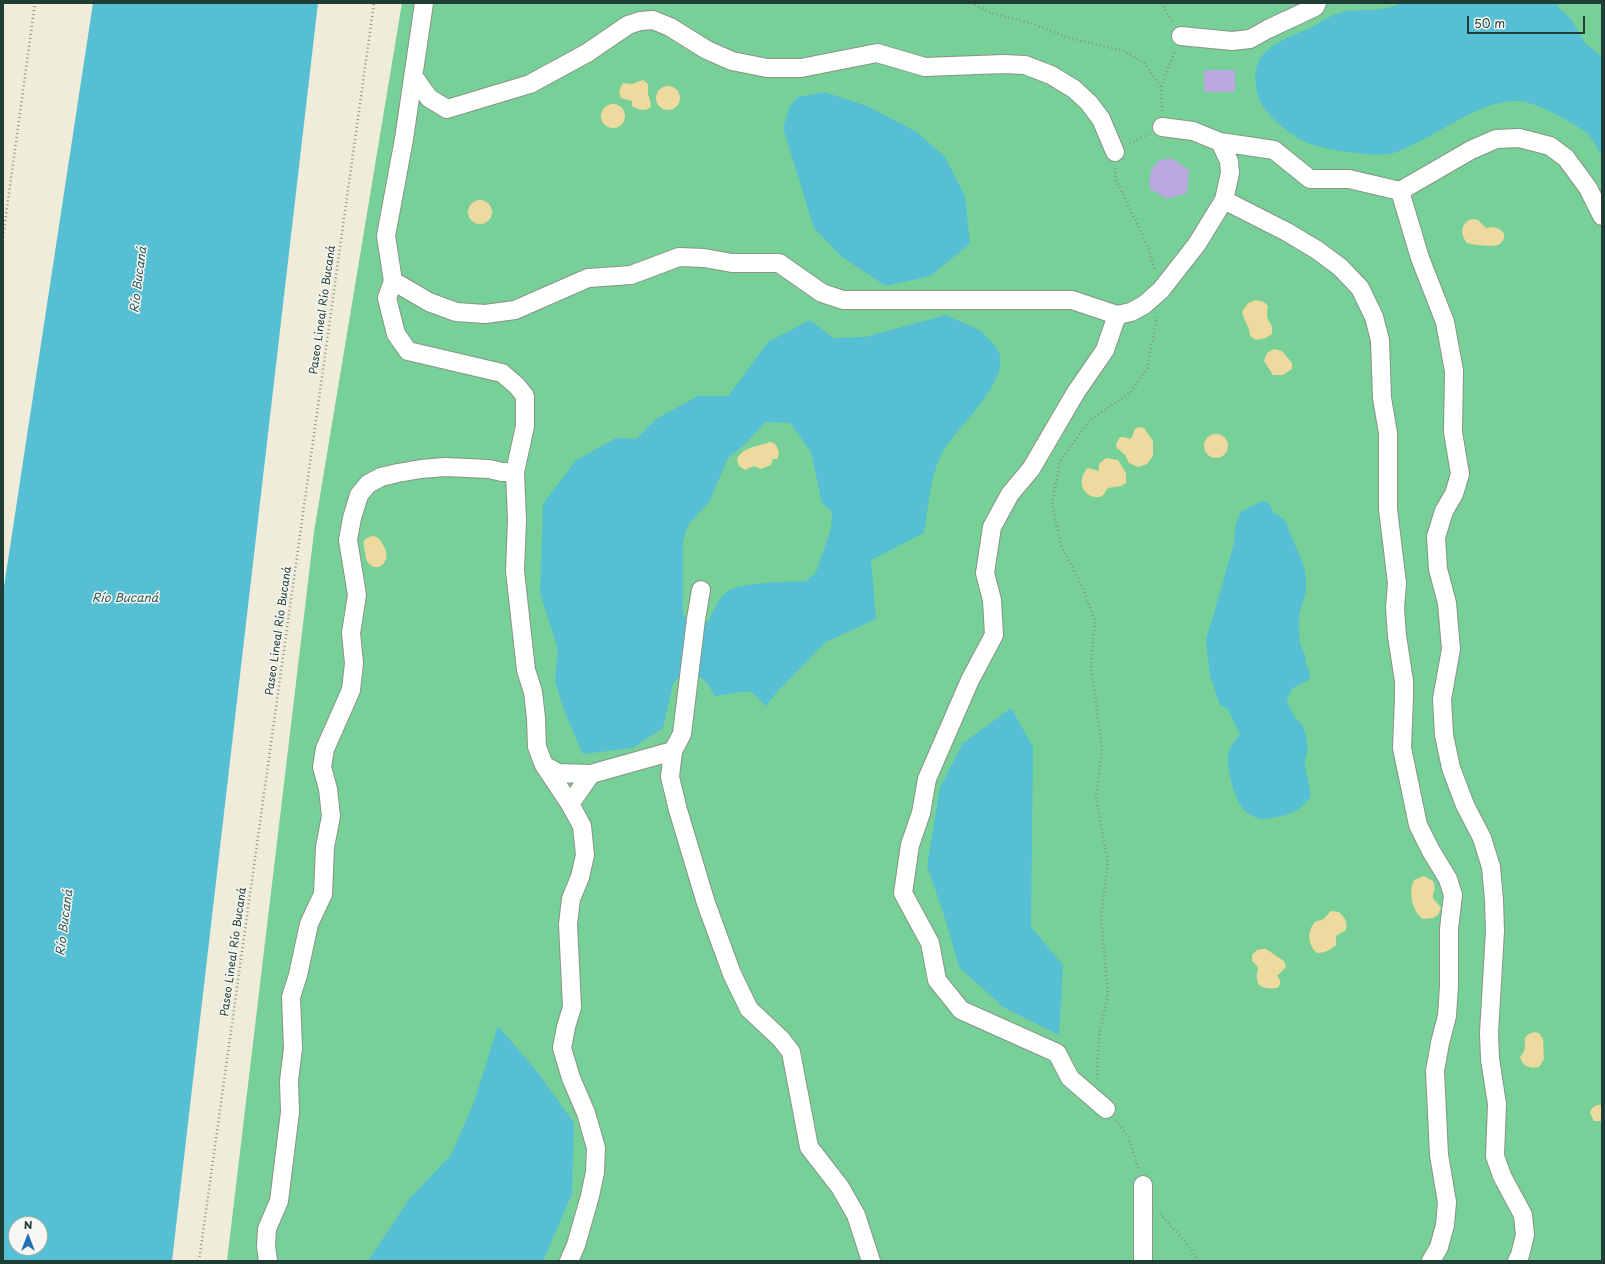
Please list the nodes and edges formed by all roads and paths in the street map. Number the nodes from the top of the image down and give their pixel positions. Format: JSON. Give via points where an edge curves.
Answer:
{"nodes":[{"id":1,"x":35,"y":3,"type":"edge"},
{"id":2,"x":374,"y":3,"type":"edge"},
{"id":3,"x":424,"y":3,"type":"edge"},
{"id":4,"x":971,"y":3,"type":"edge"},
{"id":5,"x":1317,"y":3,"type":"edge"},
{"id":6,"x":1181,"y":36,"type":"dead end"},
{"id":7,"x":414,"y":77,"type":"junction"},
{"id":8,"x":1162,"y":127,"type":"junction"},
{"id":9,"x":1220,"y":142,"type":"junction"},
{"id":10,"x":1115,"y":152,"type":"junction"},
{"id":11,"x":1400,"y":191,"type":"junction"},
{"id":12,"x":1224,"y":200,"type":"junction"},
{"id":13,"x":1602,"y":216,"type":"edge"},
{"id":14,"x":3,"y":237,"type":"edge"},
{"id":15,"x":393,"y":281,"type":"junction"},
{"id":16,"x":1161,"y":290,"type":"junction"},
{"id":17,"x":1117,"y":315,"type":"junction"},
{"id":18,"x":515,"y":472,"type":"junction"},
{"id":19,"x":701,"y":590,"type":"dead end"},
{"id":20,"x":673,"y":751,"type":"junction"},
{"id":21,"x":544,"y":765,"type":"junction"},
{"id":22,"x":591,"y":774,"type":"junction"},
{"id":23,"x":570,"y":804,"type":"junction"},
{"id":24,"x":1098,"y":1081,"type":"dead end"},
{"id":25,"x":1106,"y":1109,"type":"joint"},
{"id":26,"x":1143,"y":1185,"type":"joint"},
{"id":27,"x":1157,"y":1211,"type":"dead end"},
{"id":28,"x":199,"y":1261,"type":"edge"},
{"id":29,"x":268,"y":1261,"type":"edge"},
{"id":30,"x":568,"y":1261,"type":"edge"},
{"id":31,"x":871,"y":1261,"type":"edge"},
{"id":32,"x":1143,"y":1261,"type":"edge"},
{"id":33,"x":1199,"y":1261,"type":"edge"},
{"id":34,"x":1431,"y":1261,"type":"edge"},
{"id":35,"x":1516,"y":1261,"type":"edge"}],
"edges":[{"from":1,"to":14,"type":"path"},
{"from":2,"to":28,"type":"path","name":"Paseo Lineal Río Bucaná"},
{"from":3,"to":7,"type":"lane"},
{"from":4,"to":8,"type":"path","via":[[991,13],[1033,24],[1069,38],[1124,51],[1144,64],[1161,87]]},
{"from":5,"to":6,"type":"lane","via":[[1315,7],[1250,39],[1232,41]]},
{"from":7,"to":10,"type":"lane","via":[[429,98],[446,109],[530,84],[587,53],[628,25],[654,20],[732,61],[767,68],[801,68],[877,53],[925,67],[1026,65],[1051,75],[1074,89],[1089,103],[1100,119]]},
{"from":7,"to":15,"type":"lane","via":[[386,236]]},
{"from":8,"to":9,"type":"lane","via":[[1193,132]]},
{"from":8,"to":10,"type":"path"},
{"from":9,"to":11,"type":"lane","via":[[1274,150],[1310,179],[1349,179]]},
{"from":9,"to":12,"type":"lane","via":[[1229,161],[1230,173]]},
{"from":10,"to":16,"type":"path","via":[[1116,180],[1148,247]]},
{"from":11,"to":13,"type":"lane","via":[[1471,150],[1496,139],[1519,138],[1550,146],[1566,158],[1588,188]]},
{"from":11,"to":35,"type":"lane","via":[[1420,258],[1445,322],[1454,371],[1453,432],[1460,474],[1436,537],[1438,569],[1447,603],[1451,649],[1442,699],[1444,735],[1451,768],[1465,805],[1482,838],[1491,867],[1495,931],[1489,1033],[1497,1104],[1495,1156],[1502,1176],[1523,1215],[1525,1235]]},
{"from":12,"to":16,"type":"lane","via":[[1197,244]]},
{"from":12,"to":34,"type":"lane","via":[[1287,232],[1340,268],[1360,288],[1374,317],[1380,340],[1382,398],[1388,433],[1388,508],[1397,583],[1397,636],[1404,686],[1402,748],[1418,825],[1448,879],[1453,895],[1449,929],[1447,1016],[1435,1071],[1439,1155],[1447,1202],[1445,1225],[1439,1247]]},
{"from":15,"to":17,"type":"lane","via":[[429,302],[456,312],[485,314],[515,310],[588,278],[631,275],[679,257],[704,258],[732,262],[779,262],[822,293],[843,300],[1072,300]]},
{"from":15,"to":18,"type":"lane","via":[[387,298],[396,334],[408,351],[502,373],[525,396],[525,426]]},
{"from":16,"to":17,"type":"lane","via":[[1144,305],[1131,312]]},
{"from":16,"to":24,"type":"path","via":[[1147,368],[1131,392],[1090,420],[1060,461],[1052,504],[1061,545],[1083,588],[1095,621],[1091,667],[1102,748],[1096,799],[1108,862],[1101,917],[1108,994],[1099,1036],[1096,1074]]},
{"from":17,"to":25,"type":"lane","via":[[1105,350],[1076,392],[1031,469],[1010,494],[992,527],[985,573],[992,600],[994,635],[970,680],[928,779],[921,813],[910,845],[903,893],[930,943],[938,980],[961,1010],[1057,1052],[1070,1078]]},
{"from":18,"to":21,"type":"lane","via":[[515,571],[526,670],[534,698],[536,747]]},
{"from":18,"to":29,"type":"lane","via":[[445,467],[398,472],[368,484],[359,495],[348,540],[357,595],[351,632],[354,663],[350,690],[325,749],[322,768],[328,789],[331,816],[325,847],[323,894],[309,924],[291,997],[293,1048],[289,1081],[290,1112],[279,1201],[267,1229]]},
{"from":19,"to":20,"type":"lane","via":[[682,734]]},
{"from":20,"to":22,"type":"lane"},
{"from":20,"to":31,"type":"lane","via":[[670,777],[678,810],[706,903],[732,974],[749,1009],[791,1052],[809,1147],[840,1187],[856,1215]]},
{"from":21,"to":22,"type":"lane","via":[[558,774]]},
{"from":21,"to":23,"type":"lane"},
{"from":22,"to":23,"type":"lane"},
{"from":23,"to":30,"type":"lane","via":[[582,826],[585,855],[571,899],[568,924],[572,1007],[562,1048],[596,1148],[590,1196],[576,1245]]},
{"from":25,"to":26,"type":"path","via":[[1128,1136]]},
{"from":26,"to":32,"type":"lane"},
{"from":27,"to":33,"type":"path","via":[[1184,1240]]}]}
